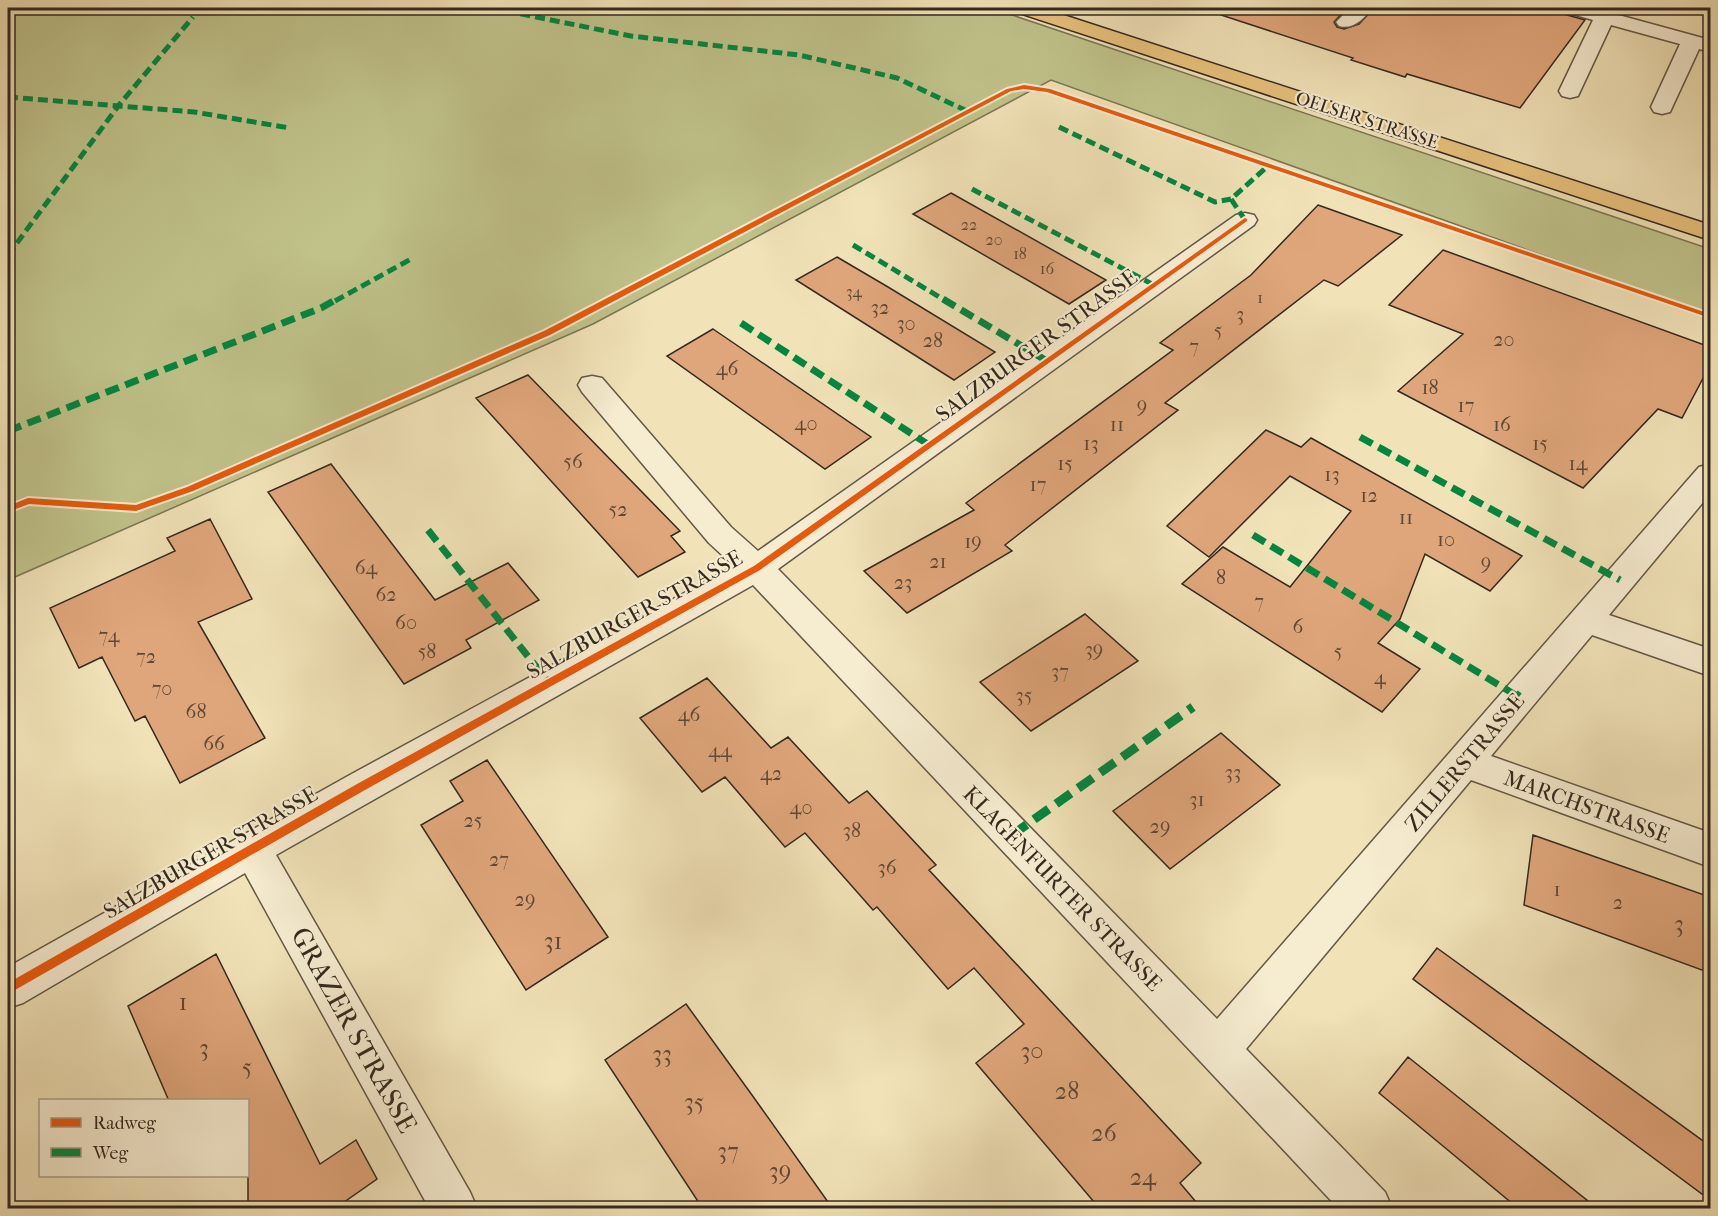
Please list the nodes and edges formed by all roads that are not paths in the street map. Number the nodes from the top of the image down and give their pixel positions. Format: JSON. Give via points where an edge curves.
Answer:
{"nodes":[{"id":1,"x":1023,"y":8,"type":"edge"},
{"id":2,"x":1362,"y":8,"type":"edge"},
{"id":3,"x":1572,"y":8,"type":"edge"},
{"id":4,"x":1605,"y":16,"type":"junction"},
{"id":5,"x":1346,"y":22,"type":"dead end"},
{"id":6,"x":1701,"y":44,"type":"edge"},
{"id":7,"x":1570,"y":91,"type":"dead end"},
{"id":8,"x":1662,"y":107,"type":"dead end"},
{"id":9,"x":1245,"y":220,"type":"dead end"},
{"id":10,"x":1710,"y":233,"type":"edge"},
{"id":11,"x":592,"y":385,"type":"dead end"},
{"id":12,"x":1710,"y":474,"type":"edge"},
{"id":13,"x":1698,"y":506,"type":"edge"},
{"id":14,"x":757,"y":568,"type":"junction"},
{"id":15,"x":1586,"y":620,"type":"junction"},
{"id":16,"x":1710,"y":663,"type":"edge"},
{"id":17,"x":1464,"y":762,"type":"junction"},
{"id":18,"x":1710,"y":850,"type":"edge"},
{"id":19,"x":253,"y":851,"type":"junction"},
{"id":20,"x":8,"y":988,"type":"edge"},
{"id":21,"x":1218,"y":1050,"type":"junction"},
{"id":22,"x":454,"y":1209,"type":"edge"},
{"id":23,"x":1369,"y":1209,"type":"edge"}],
"edges":[{"from":1,"to":10,"type":"main road","name":"OELSER STRASSE"},
{"from":2,"to":5,"type":"street"},
{"from":3,"to":4,"type":"street"},
{"from":4,"to":6,"type":"street"},
{"from":4,"to":7,"type":"street"},
{"from":6,"to":8,"type":"street"},
{"from":9,"to":14,"type":"street","name":"SALZBURGER STRASSE"},
{"from":11,"to":14,"type":"street","name":"KLAGENFURTER STRASSE","via":[[720,535]]},
{"from":12,"to":13,"type":"street","name":"ZILLERSTRASSE"},
{"from":13,"to":15,"type":"street","name":"ZILLERSTRASSE"},
{"from":14,"to":19,"type":"street","name":"SALZBURGER STRASSE"},
{"from":14,"to":21,"type":"street","name":"KLAGENFURTER STRASSE"},
{"from":15,"to":16,"type":"street"},
{"from":15,"to":17,"type":"street","name":"ZILLERSTRASSE"},
{"from":17,"to":18,"type":"street","name":"MARCHSTRASSE"},
{"from":17,"to":21,"type":"street","name":"ZILLERSTRASSE"},
{"from":19,"to":20,"type":"street","name":"SALZBURGER STRASSE"},
{"from":19,"to":22,"type":"street","name":"GRAZER STRASSE"},
{"from":21,"to":23,"type":"street","name":"KLAGENFURTER STRASSE"}]}
